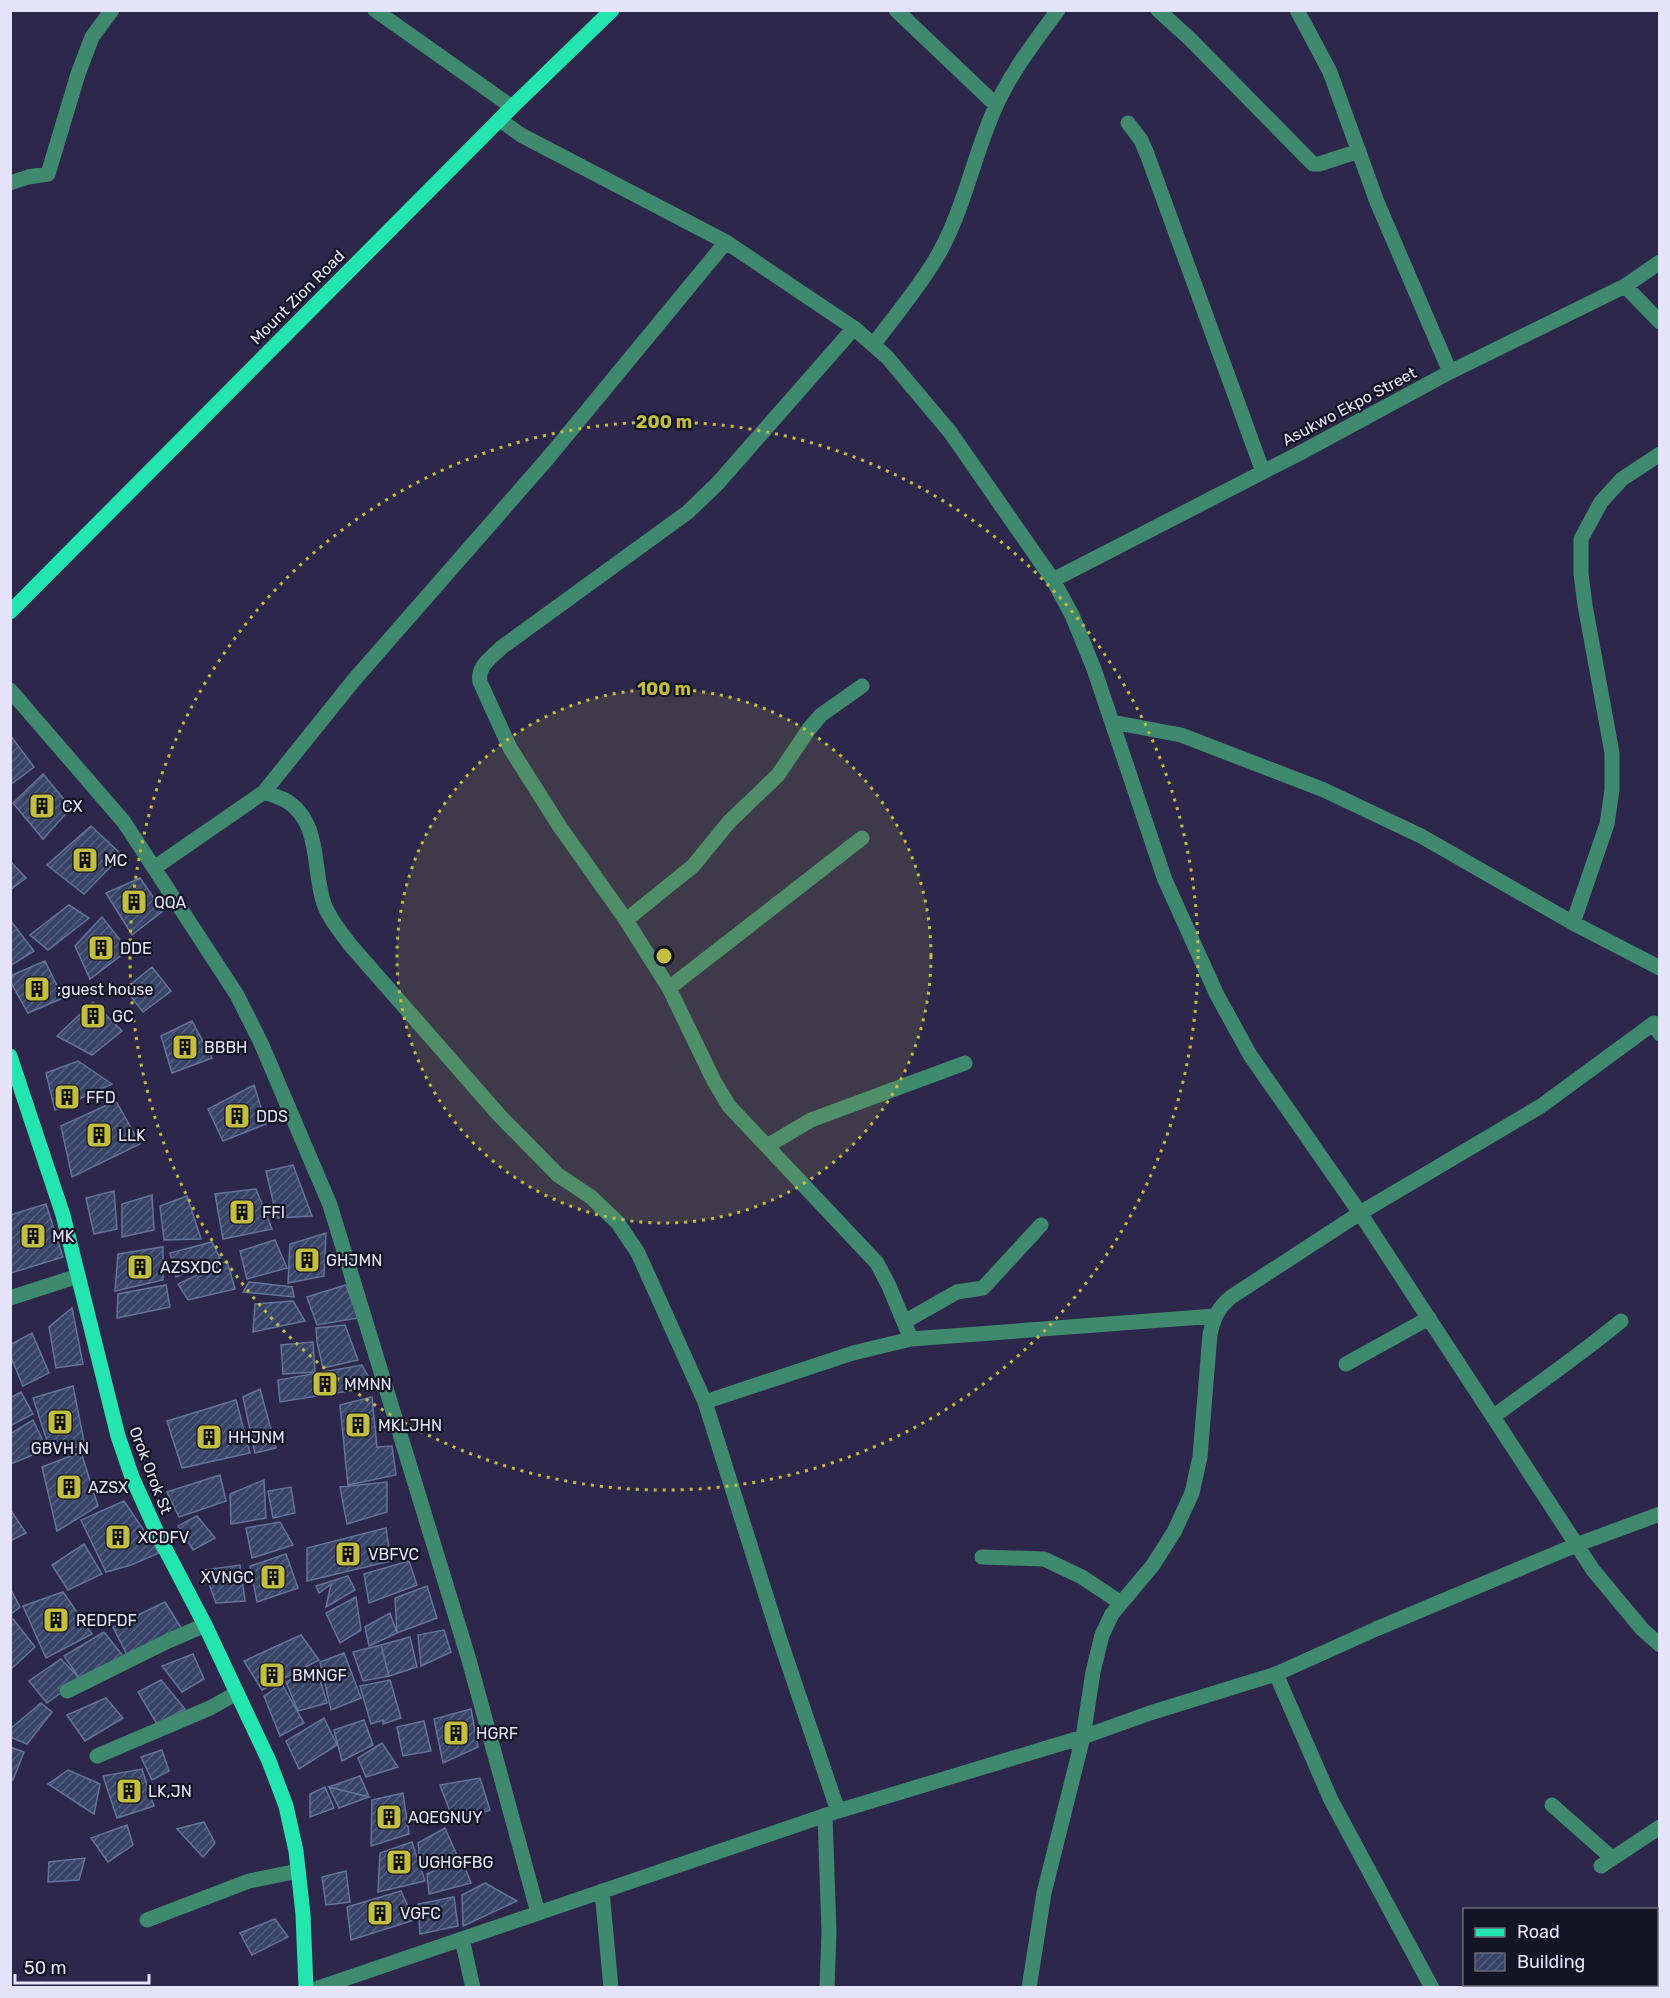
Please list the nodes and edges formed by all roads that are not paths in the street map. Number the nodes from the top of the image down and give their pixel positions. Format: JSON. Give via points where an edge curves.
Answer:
{"nodes":[{"id":1,"x":112,"y":10,"type":"edge"},
{"id":2,"x":612,"y":10,"type":"edge"},
{"id":3,"x":896,"y":10,"type":"edge"},
{"id":4,"x":1058,"y":10,"type":"edge"},
{"id":5,"x":1158,"y":10,"type":"edge"},
{"id":6,"x":1297,"y":10,"type":"edge"},
{"id":7,"x":381,"y":12,"type":"edge"},
{"id":8,"x":996,"y":105,"type":"junction"},
{"id":9,"x":512,"y":107,"type":"junction"},
{"id":10,"x":500,"y":120,"type":"junction"},
{"id":11,"x":1128,"y":123,"type":"dead end"},
{"id":12,"x":1359,"y":151,"type":"junction"},
{"id":13,"x":10,"y":183,"type":"edge"},
{"id":14,"x":726,"y":242,"type":"junction"},
{"id":15,"x":1659,"y":262,"type":"edge"},
{"id":16,"x":1625,"y":286,"type":"junction"},
{"id":17,"x":1659,"y":322,"type":"edge"},
{"id":18,"x":854,"y":328,"type":"junction"},
{"id":19,"x":873,"y":345,"type":"junction"},
{"id":20,"x":1450,"y":372,"type":"junction"},
{"id":21,"x":1659,"y":454,"type":"edge"},
{"id":22,"x":1263,"y":472,"type":"junction"},
{"id":23,"x":1053,"y":580,"type":"junction"},
{"id":24,"x":10,"y":612,"type":"edge"},
{"id":25,"x":862,"y":686,"type":"dead end"},
{"id":26,"x":10,"y":690,"type":"edge"},
{"id":27,"x":1112,"y":722,"type":"junction"},
{"id":28,"x":264,"y":792,"type":"junction"},
{"id":29,"x":862,"y":838,"type":"dead end"},
{"id":30,"x":154,"y":868,"type":"junction"},
{"id":31,"x":626,"y":920,"type":"junction"},
{"id":32,"x":1573,"y":923,"type":"junction"},
{"id":33,"x":1659,"y":968,"type":"edge"},
{"id":34,"x":669,"y":988,"type":"junction"},
{"id":35,"x":1659,"y":1034,"type":"edge"},
{"id":36,"x":10,"y":1056,"type":"edge"},
{"id":37,"x":965,"y":1063,"type":"dead end"},
{"id":38,"x":767,"y":1146,"type":"junction"},
{"id":39,"x":1360,"y":1213,"type":"junction"},
{"id":40,"x":1041,"y":1225,"type":"dead end"},
{"id":41,"x":78,"y":1276,"type":"junction"},
{"id":42,"x":10,"y":1298,"type":"edge"},
{"id":43,"x":1215,"y":1316,"type":"junction"},
{"id":44,"x":1429,"y":1318,"type":"junction"},
{"id":45,"x":1621,"y":1321,"type":"dead end"},
{"id":46,"x":904,"y":1322,"type":"junction"},
{"id":47,"x":910,"y":1339,"type":"junction"},
{"id":48,"x":1346,"y":1364,"type":"dead end"},
{"id":49,"x":705,"y":1402,"type":"junction"},
{"id":50,"x":1493,"y":1417,"type":"junction"},
{"id":51,"x":1659,"y":1514,"type":"edge"},
{"id":52,"x":1576,"y":1545,"type":"junction"},
{"id":53,"x":982,"y":1557,"type":"dead end"},
{"id":54,"x":1120,"y":1603,"type":"junction"},
{"id":55,"x":204,"y":1625,"type":"junction"},
{"id":56,"x":1659,"y":1645,"type":"edge"},
{"id":57,"x":1276,"y":1674,"type":"junction"},
{"id":58,"x":67,"y":1691,"type":"dead end"},
{"id":59,"x":237,"y":1693,"type":"junction"},
{"id":60,"x":1083,"y":1737,"type":"junction"},
{"id":61,"x":97,"y":1756,"type":"dead end"},
{"id":62,"x":1552,"y":1805,"type":"dead end"},
{"id":63,"x":831,"y":1813,"type":"junction"},
{"id":64,"x":1659,"y":1827,"type":"edge"},
{"id":65,"x":298,"y":1871,"type":"junction"},
{"id":66,"x":602,"y":1891,"type":"junction"},
{"id":67,"x":538,"y":1913,"type":"junction"},
{"id":68,"x":147,"y":1920,"type":"dead end"},
{"id":69,"x":462,"y":1939,"type":"junction"},
{"id":70,"x":306,"y":1988,"type":"edge"},
{"id":71,"x":318,"y":1988,"type":"edge"},
{"id":72,"x":474,"y":1988,"type":"edge"},
{"id":73,"x":611,"y":1988,"type":"edge"},
{"id":74,"x":827,"y":1988,"type":"edge"},
{"id":75,"x":1029,"y":1988,"type":"edge"},
{"id":76,"x":1432,"y":1988,"type":"edge"}],
"edges":[{"from":1,"to":13,"type":"street","via":[[92,37],[48,174]]},
{"from":2,"to":9,"type":"main road","name":"Mount Zion Road"},
{"from":3,"to":8,"type":"street"},
{"from":4,"to":8,"type":"street","via":[[1019,63]]},
{"from":5,"to":12,"type":"street","via":[[1313,164]]},
{"from":6,"to":12,"type":"street","via":[[1330,72]]},
{"from":7,"to":9,"type":"street"},
{"from":8,"to":19,"type":"street","via":[[936,259]]},
{"from":9,"to":10,"type":"main road","name":"Mount Zion Road"},
{"from":10,"to":14,"type":"street","via":[[521,135]]},
{"from":10,"to":24,"type":"main road","name":"Mount Zion Road"},
{"from":11,"to":22,"type":"street","via":[[1147,154]]},
{"from":12,"to":20,"type":"street"},
{"from":14,"to":18,"type":"street"},
{"from":14,"to":28,"type":"street"},
{"from":15,"to":16,"type":"street","name":"Asukwo Ekpo Street"},
{"from":16,"to":17,"type":"street"},
{"from":16,"to":20,"type":"street","name":"Asukwo Ekpo Street"},
{"from":18,"to":19,"type":"street"},
{"from":18,"to":31,"type":"street","via":[[718,483],[687,512],[502,647],[479,674],[510,748]]},
{"from":19,"to":23,"type":"street","via":[[894,364],[950,432]]},
{"from":20,"to":22,"type":"street","name":"Asukwo Ekpo Street"},
{"from":21,"to":32,"type":"street","via":[[1622,479],[1600,502],[1581,539],[1581,574],[1612,753],[1612,790],[1607,824]]},
{"from":22,"to":23,"type":"street","name":"Asukwo Ekpo Street"},
{"from":23,"to":27,"type":"street","via":[[1077,625]]},
{"from":25,"to":31,"type":"street","via":[[821,716],[778,775],[729,822],[693,866]]},
{"from":26,"to":30,"type":"street","via":[[124,822]]},
{"from":27,"to":32,"type":"street","via":[[1181,735],[1324,790],[1421,836]]},
{"from":27,"to":39,"type":"street","via":[[1165,880],[1217,995],[1250,1054]]},
{"from":28,"to":30,"type":"street"},
{"from":28,"to":49,"type":"street","via":[[285,800],[301,813],[311,835],[324,904],[352,947],[499,1115],[558,1175],[591,1197],[629,1237]]},
{"from":29,"to":34,"type":"street"},
{"from":30,"to":67,"type":"street","via":[[237,995],[330,1205],[469,1660]]},
{"from":31,"to":34,"type":"street"},
{"from":32,"to":33,"type":"street"},
{"from":34,"to":38,"type":"street","via":[[729,1106]]},
{"from":35,"to":39,"type":"street","via":[[1654,1023],[1541,1106]]},
{"from":36,"to":41,"type":"main road","name":"Orok Orok St","via":[[63,1215]]},
{"from":37,"to":38,"type":"street","via":[[811,1120]]},
{"from":38,"to":46,"type":"street","via":[[877,1263]]},
{"from":39,"to":43,"type":"street","via":[[1231,1297]]},
{"from":39,"to":44,"type":"street"},
{"from":40,"to":46,"type":"street","via":[[983,1288],[957,1292]]},
{"from":41,"to":42,"type":"street"},
{"from":41,"to":55,"type":"main road","name":"Orok Orok St","via":[[132,1477]]},
{"from":43,"to":47,"type":"street"},
{"from":43,"to":54,"type":"street","via":[[1210,1334],[1200,1457],[1192,1492],[1153,1565]]},
{"from":44,"to":48,"type":"street"},
{"from":44,"to":50,"type":"street"},
{"from":45,"to":50,"type":"street","via":[[1580,1356]]},
{"from":46,"to":47,"type":"street"},
{"from":47,"to":49,"type":"street","via":[[853,1353]]},
{"from":49,"to":63,"type":"street"},
{"from":50,"to":52,"type":"street"},
{"from":51,"to":52,"type":"street"},
{"from":52,"to":56,"type":"street"},
{"from":52,"to":57,"type":"street"},
{"from":53,"to":54,"type":"street","via":[[1044,1559],[1082,1577]]},
{"from":54,"to":60,"type":"street","via":[[1102,1635]]},
{"from":55,"to":58,"type":"street"},
{"from":55,"to":59,"type":"main road","name":"Orok Orok St"},
{"from":57,"to":60,"type":"street"},
{"from":57,"to":76,"type":"street","via":[[1331,1800]]},
{"from":59,"to":61,"type":"street"},
{"from":59,"to":65,"type":"main road","name":"Orok Orok St","via":[[286,1806]]},
{"from":60,"to":63,"type":"street"},
{"from":60,"to":75,"type":"street","via":[[1044,1893]]},
{"from":62,"to":64,"type":"street","via":[[1606,1862]]},
{"from":63,"to":66,"type":"street"},
{"from":63,"to":74,"type":"street"},
{"from":65,"to":68,"type":"street","via":[[249,1881]]},
{"from":65,"to":70,"type":"main road","name":"Orok Orok St"},
{"from":66,"to":67,"type":"street"},
{"from":66,"to":73,"type":"street"},
{"from":67,"to":69,"type":"street"},
{"from":69,"to":71,"type":"street"},
{"from":69,"to":72,"type":"street"}]}
